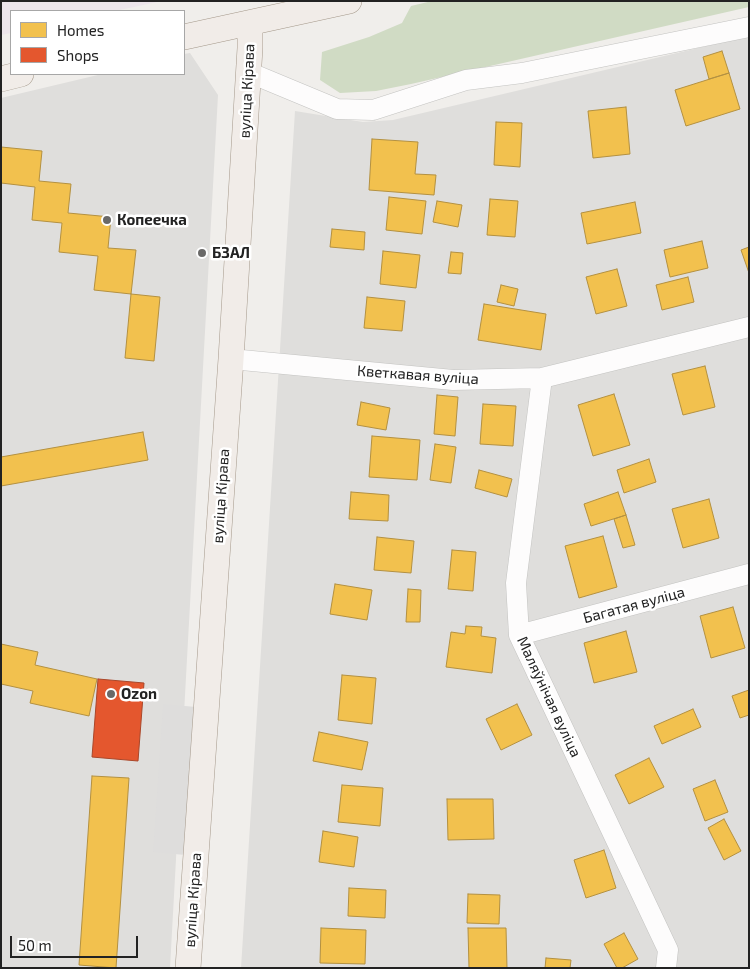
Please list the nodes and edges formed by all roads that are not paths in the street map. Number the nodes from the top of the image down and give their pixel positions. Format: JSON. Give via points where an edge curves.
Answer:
{"nodes":[{"id":1,"x":349,"y":1,"type":"edge"},
{"id":2,"x":250,"y":23,"type":"junction"},
{"id":3,"x":749,"y":27,"type":"edge"},
{"id":4,"x":185,"y":37,"type":"edge"},
{"id":5,"x":248,"y":72,"type":"junction"},
{"id":6,"x":17,"y":75,"type":"edge"},
{"id":7,"x":1,"y":79,"type":"edge"},
{"id":8,"x":749,"y":327,"type":"edge"},
{"id":9,"x":231,"y":359,"type":"junction"},
{"id":10,"x":542,"y":378,"type":"junction"},
{"id":11,"x":749,"y":574,"type":"edge"},
{"id":12,"x":519,"y":635,"type":"junction"},
{"id":13,"x":188,"y":968,"type":"edge"},
{"id":14,"x":666,"y":968,"type":"edge"}],
"edges":[{"from":1,"to":2,"type":"main road"},
{"from":2,"to":4,"type":"main road"},
{"from":2,"to":5,"type":"main road","name":"вуліца Кірава"},
{"from":3,"to":5,"type":"street","via":[[522,73],[466,80],[372,110],[337,109]]},
{"from":5,"to":9,"type":"main road","name":"вуліца Кірава"},
{"from":6,"to":7,"type":"main road"},
{"from":8,"to":10,"type":"street","name":"Кветкавая вуліца"},
{"from":9,"to":10,"type":"street","name":"Кветкавая вуліца","via":[[454,380]]},
{"from":9,"to":13,"type":"main road","name":"вуліца Кірава"},
{"from":10,"to":12,"type":"street","name":"Маляўнічая вуліца","via":[[516,584]]},
{"from":11,"to":12,"type":"street","name":"Багатая вуліца"},
{"from":12,"to":14,"type":"street","name":"Маляўнічая вуліца","via":[[668,950]]}]}
